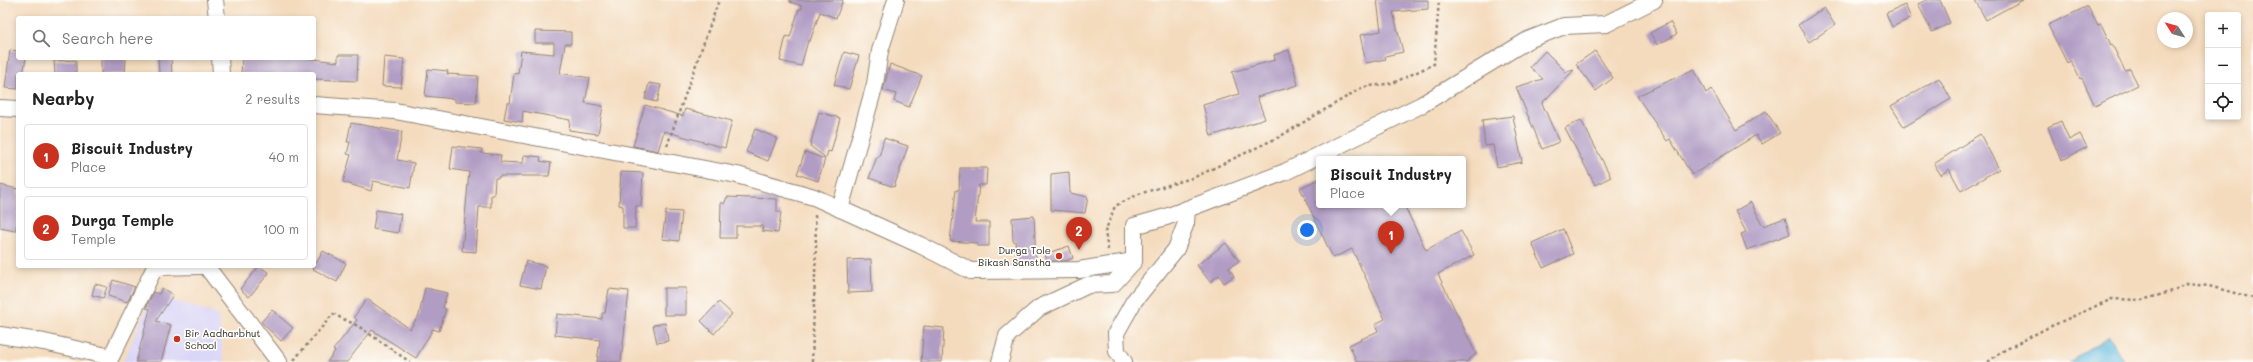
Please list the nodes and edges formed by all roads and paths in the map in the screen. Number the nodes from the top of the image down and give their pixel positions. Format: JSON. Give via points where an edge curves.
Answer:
{"nodes":[{"id":1,"x":215,"y":0,"type":"edge"},
{"id":2,"x":719,"y":0,"type":"edge"},
{"id":3,"x":896,"y":0,"type":"edge"},
{"id":4,"x":1439,"y":0,"type":"edge"},
{"id":5,"x":1654,"y":0,"type":"edge"},
{"id":6,"x":217,"y":16,"type":"edge"},
{"id":7,"x":220,"y":60,"type":"edge"},
{"id":8,"x":221,"y":72,"type":"edge"},
{"id":9,"x":316,"y":105,"type":"edge"},
{"id":10,"x":0,"y":108,"type":"edge"},
{"id":11,"x":16,"y":109,"type":"edge"},
{"id":12,"x":1317,"y":156,"type":"edge"},
{"id":13,"x":1316,"y":157,"type":"edge"},
{"id":14,"x":662,"y":160,"type":"junction"},
{"id":15,"x":814,"y":197,"type":"junction"},
{"id":16,"x":840,"y":208,"type":"junction"},
{"id":17,"x":1187,"y":209,"type":"junction"},
{"id":18,"x":1134,"y":261,"type":"junction"},
{"id":19,"x":1110,"y":265,"type":"junction"},
{"id":20,"x":154,"y":268,"type":"edge"},
{"id":21,"x":208,"y":268,"type":"edge"},
{"id":22,"x":2253,"y":298,"type":"edge"},
{"id":23,"x":0,"y":336,"type":"edge"},
{"id":24,"x":109,"y":359,"type":"edge"},
{"id":25,"x":280,"y":362,"type":"edge"},
{"id":26,"x":293,"y":362,"type":"edge"},
{"id":27,"x":410,"y":362,"type":"edge"},
{"id":28,"x":812,"y":362,"type":"edge"},
{"id":29,"x":1000,"y":362,"type":"edge"},
{"id":30,"x":1124,"y":362,"type":"edge"},
{"id":31,"x":1988,"y":362,"type":"edge"}],
"edges":[{"from":1,"to":6,"type":"street"},
{"from":2,"to":14,"type":"path"},
{"from":3,"to":16,"type":"street","via":[[880,51],[875,84]]},
{"from":4,"to":19,"type":"path","via":[[1434,64],[1393,83],[1363,87],[1279,137],[1195,177],[1139,194],[1115,206],[1105,232]]},
{"from":5,"to":12,"type":"street","via":[[1606,24],[1564,26],[1528,40],[1421,105]]},
{"from":7,"to":8,"type":"street"},
{"from":9,"to":14,"type":"street","via":[[395,111]]},
{"from":10,"to":11,"type":"street"},
{"from":13,"to":17,"type":"street","via":[[1285,172]]},
{"from":14,"to":15,"type":"street","via":[[737,175]]},
{"from":15,"to":16,"type":"street"},
{"from":15,"to":28,"type":"path","via":[[816,246]]},
{"from":16,"to":19,"type":"street","via":[[971,272],[1079,270]]},
{"from":17,"to":18,"type":"street","via":[[1134,226]]},
{"from":17,"to":30,"type":"street","via":[[1186,223],[1176,249],[1134,302],[1116,333],[1117,351]]},
{"from":18,"to":19,"type":"street"},
{"from":18,"to":29,"type":"street","via":[[1113,284],[1088,285],[1038,308],[1007,336]]},
{"from":20,"to":24,"type":"street"},
{"from":21,"to":25,"type":"street"},
{"from":22,"to":31,"type":"path","via":[[2209,286],[2187,284],[2142,300],[2112,299],[2047,328],[2001,352]]},
{"from":23,"to":24,"type":"street","via":[[44,342]]},
{"from":26,"to":27,"type":"path","via":[[333,314],[358,326]]}]}
